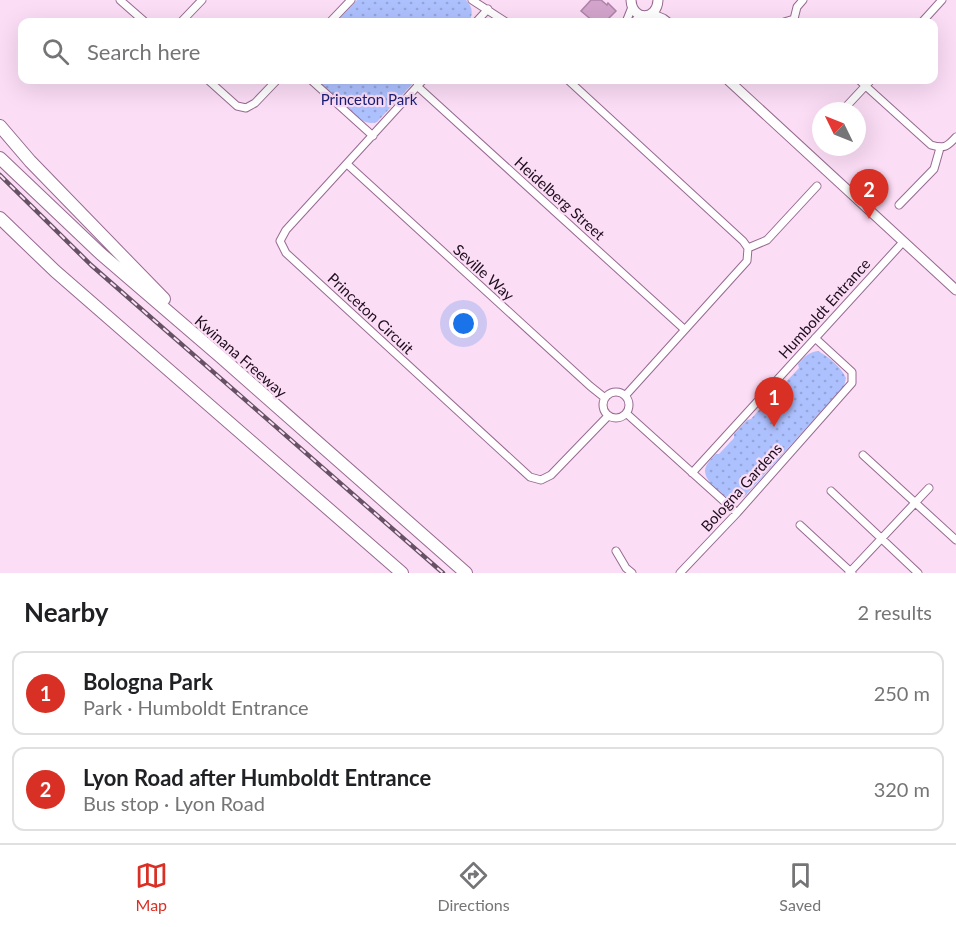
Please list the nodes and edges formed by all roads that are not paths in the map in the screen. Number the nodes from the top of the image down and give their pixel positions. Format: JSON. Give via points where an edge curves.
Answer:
{"nodes":[{"id":1,"x":120,"y":0,"type":"edge"},
{"id":2,"x":202,"y":0,"type":"edge"},
{"id":3,"x":351,"y":0,"type":"edge"},
{"id":4,"x":472,"y":0,"type":"edge"},
{"id":5,"x":802,"y":0,"type":"edge"},
{"id":6,"x":942,"y":0,"type":"edge"},
{"id":7,"x":658,"y":2,"type":"edge"},
{"id":8,"x":631,"y":3,"type":"edge"},
{"id":9,"x":488,"y":9,"type":"junction"},
{"id":10,"x":646,"y":15,"type":"junction"},
{"id":11,"x":140,"y":18,"type":"edge"},
{"id":12,"x":185,"y":18,"type":"edge"},
{"id":13,"x":334,"y":18,"type":"edge"},
{"id":14,"x":480,"y":18,"type":"edge"},
{"id":15,"x":500,"y":18,"type":"edge"},
{"id":16,"x":627,"y":18,"type":"edge"},
{"id":17,"x":640,"y":18,"type":"edge"},
{"id":18,"x":656,"y":18,"type":"edge"},
{"id":19,"x":664,"y":18,"type":"edge"},
{"id":20,"x":796,"y":18,"type":"edge"},
{"id":21,"x":926,"y":18,"type":"edge"},
{"id":22,"x":212,"y":84,"type":"edge"},
{"id":23,"x":273,"y":84,"type":"edge"},
{"id":24,"x":315,"y":84,"type":"edge"},
{"id":25,"x":575,"y":84,"type":"edge"},
{"id":26,"x":732,"y":84,"type":"edge"},
{"id":27,"x":864,"y":84,"type":"edge"},
{"id":28,"x":417,"y":86,"type":"joint"},
{"id":29,"x":866,"y":86,"type":"junction"},
{"id":30,"x":851,"y":102,"type":"edge"},
{"id":31,"x":0,"y":126,"type":"edge"},
{"id":32,"x":373,"y":136,"type":"junction"},
{"id":33,"x":956,"y":137,"type":"edge"},
{"id":34,"x":940,"y":148,"type":"junction"},
{"id":35,"x":0,"y":158,"type":"edge"},
{"id":36,"x":347,"y":164,"type":"junction"},
{"id":37,"x":818,"y":186,"type":"dead end"},
{"id":38,"x":899,"y":205,"type":"dead end"},
{"id":39,"x":0,"y":218,"type":"edge"},
{"id":40,"x":0,"y":226,"type":"edge"},
{"id":41,"x":903,"y":242,"type":"junction"},
{"id":42,"x":748,"y":248,"type":"junction"},
{"id":43,"x":55,"y":271,"type":"junction"},
{"id":44,"x":956,"y":290,"type":"edge"},
{"id":45,"x":684,"y":329,"type":"junction"},
{"id":46,"x":815,"y":338,"type":"junction"},
{"id":47,"x":222,"y":358,"type":"junction"},
{"id":48,"x":625,"y":396,"type":"junction"},
{"id":49,"x":605,"y":398,"type":"junction"},
{"id":50,"x":626,"y":413,"type":"junction"},
{"id":51,"x":608,"y":416,"type":"junction"},
{"id":52,"x":863,"y":455,"type":"dead end"},
{"id":53,"x":692,"y":472,"type":"junction"},
{"id":54,"x":929,"y":488,"type":"dead end"},
{"id":55,"x":831,"y":491,"type":"dead end"},
{"id":56,"x":915,"y":503,"type":"junction"},
{"id":57,"x":737,"y":513,"type":"junction"},
{"id":58,"x":800,"y":525,"type":"dead end"},
{"id":59,"x":882,"y":538,"type":"junction"},
{"id":60,"x":956,"y":540,"type":"edge"},
{"id":61,"x":615,"y":551,"type":"dead end"},
{"id":62,"x":850,"y":572,"type":"edge"},
{"id":63,"x":402,"y":573,"type":"edge"},
{"id":64,"x":466,"y":573,"type":"edge"},
{"id":65,"x":632,"y":573,"type":"edge"},
{"id":66,"x":680,"y":573,"type":"edge"},
{"id":67,"x":918,"y":573,"type":"edge"}],
"edges":[{"from":1,"to":11,"type":"street"},
{"from":2,"to":12,"type":"street"},
{"from":3,"to":13,"type":"street"},
{"from":4,"to":9,"type":"street"},
{"from":5,"to":20,"type":"street","via":[[796,7]]},
{"from":6,"to":21,"type":"street"},
{"from":7,"to":10,"type":"street","via":[[657,8]]},
{"from":7,"to":19,"type":"street"},
{"from":8,"to":10,"type":"street","via":[[638,14]]},
{"from":8,"to":16,"type":"street"},
{"from":9,"to":14,"type":"street"},
{"from":9,"to":15,"type":"street"},
{"from":10,"to":17,"type":"street"},
{"from":10,"to":18,"type":"street"},
{"from":22,"to":23,"type":"street","via":[[237,106],[246,108]]},
{"from":24,"to":32,"type":"street"},
{"from":25,"to":42,"type":"street"},
{"from":26,"to":41,"type":"street"},
{"from":27,"to":29,"type":"street"},
{"from":28,"to":32,"type":"street","name":"Princeton Circuit"},
{"from":28,"to":45,"type":"street","name":"Heidelberg Street"},
{"from":29,"to":30,"type":"street"},
{"from":29,"to":34,"type":"street","via":[[931,146]]},
{"from":31,"to":47,"type":"highway"},
{"from":32,"to":36,"type":"street","name":"Princeton Circuit"},
{"from":33,"to":34,"type":"street"},
{"from":34,"to":38,"type":"street","via":[[934,169]]},
{"from":35,"to":47,"type":"highway","name":"Kwinana Freeway","via":[[101,254]]},
{"from":36,"to":49,"type":"street","name":"Seville Way"},
{"from":36,"to":51,"type":"street","name":"Princeton Circuit","via":[[286,230],[280,241],[286,253],[530,477],[541,480],[551,475]]},
{"from":37,"to":42,"type":"street","via":[[766,240]]},
{"from":39,"to":43,"type":"highway"},
{"from":40,"to":43,"type":"highway"},
{"from":41,"to":44,"type":"street"},
{"from":41,"to":46,"type":"street","name":"Humboldt Entrance"},
{"from":42,"to":45,"type":"street","via":[[747,261]]},
{"from":43,"to":63,"type":"highway"},
{"from":45,"to":48,"type":"street"},
{"from":46,"to":53,"type":"street","name":"Humboldt Entrance"},
{"from":46,"to":57,"type":"street","name":"Bologna Gardens","via":[[852,372],[852,383]]},
{"from":47,"to":64,"type":"highway","name":"Kwinana Freeway"},
{"from":48,"to":49,"type":"street","via":[[619,392]]},
{"from":48,"to":50,"type":"street","via":[[629,408]]},
{"from":49,"to":51,"type":"street","via":[[602,404]]},
{"from":50,"to":51,"type":"street","via":[[621,417]]},
{"from":50,"to":53,"type":"street"},
{"from":52,"to":56,"type":"street"},
{"from":53,"to":57,"type":"street"},
{"from":54,"to":56,"type":"street"},
{"from":55,"to":59,"type":"street"},
{"from":56,"to":59,"type":"street"},
{"from":56,"to":60,"type":"street"},
{"from":57,"to":66,"type":"street","name":"Bologna Gardens"},
{"from":58,"to":62,"type":"street"},
{"from":59,"to":62,"type":"street"},
{"from":59,"to":67,"type":"street"},
{"from":61,"to":65,"type":"street"}]}
